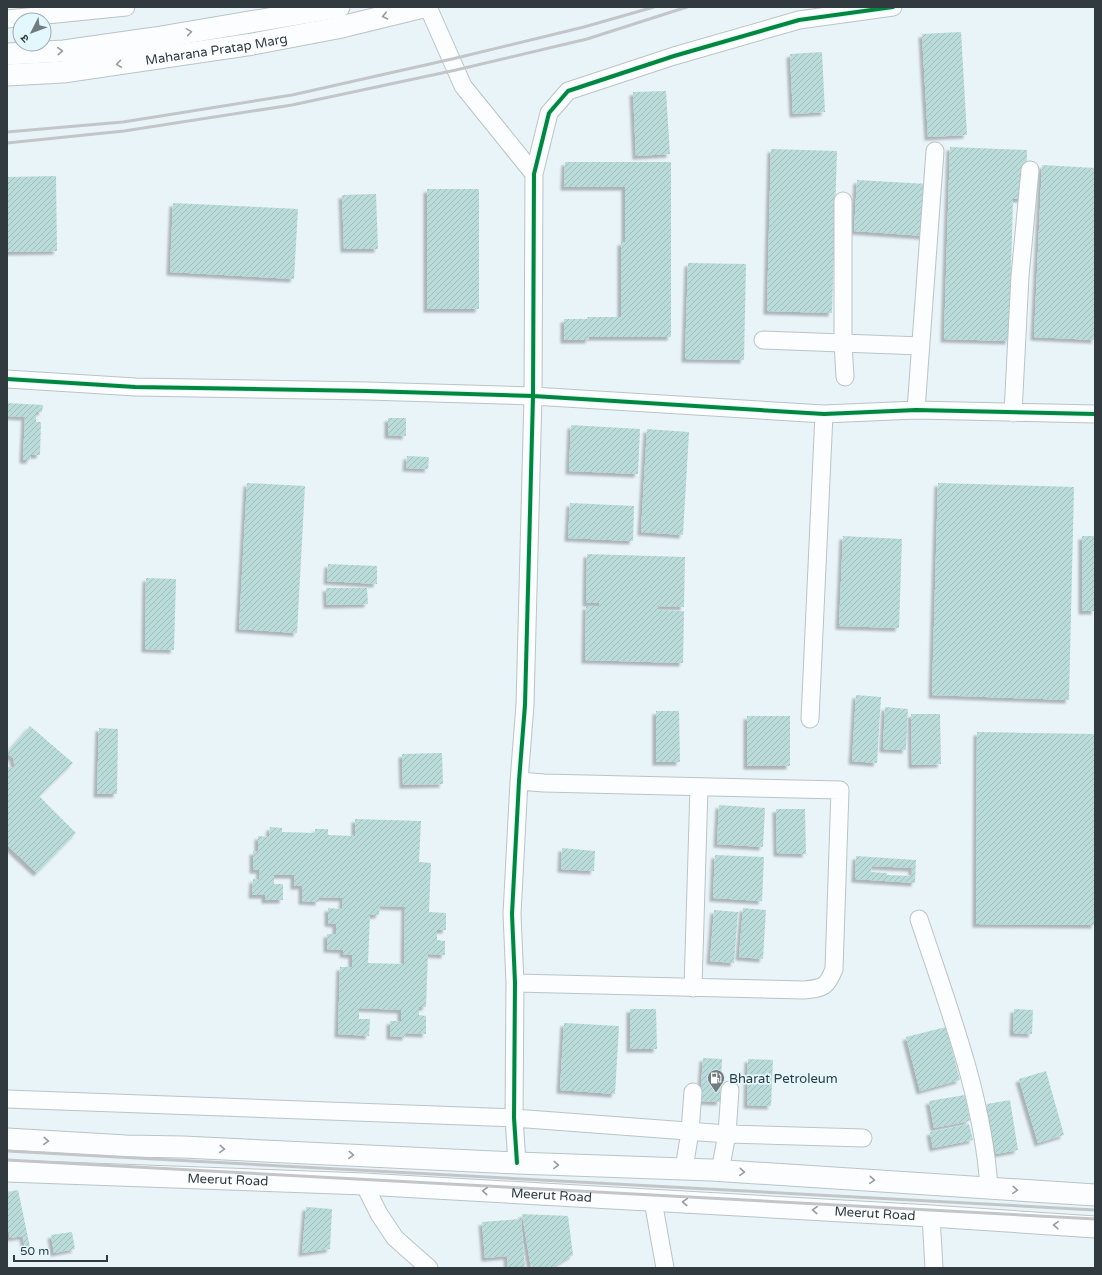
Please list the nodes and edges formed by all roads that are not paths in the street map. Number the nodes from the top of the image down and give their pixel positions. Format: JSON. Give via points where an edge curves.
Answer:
{"nodes":[{"id":1,"x":126,"y":7,"type":"edge"},
{"id":2,"x":339,"y":7,"type":"edge"},
{"id":3,"x":423,"y":7,"type":"edge"},
{"id":4,"x":428,"y":7,"type":"edge"},
{"id":5,"x":893,"y":7,"type":"edge"},
{"id":6,"x":7,"y":19,"type":"edge"},
{"id":7,"x":7,"y":54,"type":"edge"},
{"id":8,"x":7,"y":75,"type":"edge"},
{"id":9,"x":936,"y":151,"type":"dead end"},
{"id":10,"x":1030,"y":170,"type":"dead end"},
{"id":11,"x":534,"y":174,"type":"junction"},
{"id":12,"x":844,"y":201,"type":"dead end"},
{"id":13,"x":763,"y":340,"type":"dead end"},
{"id":14,"x":843,"y":343,"type":"junction"},
{"id":15,"x":921,"y":346,"type":"junction"},
{"id":16,"x":845,"y":377,"type":"dead end"},
{"id":17,"x":7,"y":379,"type":"edge"},
{"id":18,"x":534,"y":396,"type":"junction"},
{"id":19,"x":916,"y":410,"type":"junction"},
{"id":20,"x":1013,"y":413,"type":"junction"},
{"id":21,"x":824,"y":414,"type":"junction"},
{"id":22,"x":1095,"y":414,"type":"edge"},
{"id":23,"x":810,"y":718,"type":"dead end"},
{"id":24,"x":520,"y":781,"type":"junction"},
{"id":25,"x":699,"y":787,"type":"junction"},
{"id":26,"x":919,"y":919,"type":"dead end"},
{"id":27,"x":515,"y":983,"type":"junction"},
{"id":28,"x":693,"y":988,"type":"junction"},
{"id":29,"x":730,"y":1090,"type":"dead end"},
{"id":30,"x":693,"y":1092,"type":"dead end"},
{"id":31,"x":7,"y":1099,"type":"edge"},
{"id":32,"x":514,"y":1118,"type":"junction"},
{"id":33,"x":690,"y":1131,"type":"junction"},
{"id":34,"x":727,"y":1134,"type":"junction"},
{"id":35,"x":863,"y":1138,"type":"dead end"},
{"id":36,"x":7,"y":1139,"type":"edge"},
{"id":37,"x":517,"y":1163,"type":"junction"},
{"id":38,"x":684,"y":1169,"type":"junction"},
{"id":39,"x":7,"y":1171,"type":"edge"},
{"id":40,"x":720,"y":1171,"type":"junction"},
{"id":41,"x":364,"y":1184,"type":"junction"},
{"id":42,"x":989,"y":1188,"type":"junction"},
{"id":43,"x":518,"y":1193,"type":"junction"},
{"id":44,"x":1095,"y":1195,"type":"edge"},
{"id":45,"x":652,"y":1201,"type":"junction"},
{"id":46,"x":931,"y":1216,"type":"junction"},
{"id":47,"x":1095,"y":1227,"type":"edge"},
{"id":48,"x":429,"y":1268,"type":"edge"},
{"id":49,"x":665,"y":1268,"type":"edge"},
{"id":50,"x":934,"y":1268,"type":"edge"}],
"edges":[{"from":1,"to":6,"type":"street"},
{"from":7,"to":2,"type":"main road","name":"Maharana Pratap Marg","one_way":true,"via":[[64,51]]},
{"from":3,"to":8,"type":"main road","name":"Maharana Pratap Marg","one_way":true,"via":[[336,28],[252,44],[63,72]]},
{"from":4,"to":11,"type":"street","via":[[463,86]]},
{"from":5,"to":11,"type":"street","via":[[799,20],[674,56],[568,91],[549,113]]},
{"from":9,"to":15,"type":"street"},
{"from":10,"to":20,"type":"street","via":[[1020,276]]},
{"from":11,"to":18,"type":"street"},
{"from":12,"to":14,"type":"street"},
{"from":13,"to":14,"type":"street"},
{"from":14,"to":15,"type":"street"},
{"from":14,"to":16,"type":"street"},
{"from":15,"to":19,"type":"street"},
{"from":17,"to":18,"type":"street","via":[[135,386]]},
{"from":18,"to":21,"type":"street"},
{"from":18,"to":24,"type":"street","via":[[526,705]]},
{"from":19,"to":20,"type":"street"},
{"from":19,"to":21,"type":"street"},
{"from":20,"to":22,"type":"street"},
{"from":21,"to":23,"type":"street"},
{"from":24,"to":25,"type":"street"},
{"from":24,"to":27,"type":"street","via":[[512,914]]},
{"from":25,"to":28,"type":"street"},
{"from":25,"to":28,"type":"street","via":[[840,790],[840,798],[834,969],[829,982],[818,989],[804,990]]},
{"from":26,"to":42,"type":"street","via":[[974,1089],[988,1167]]},
{"from":27,"to":28,"type":"street"},
{"from":27,"to":32,"type":"street"},
{"from":29,"to":34,"type":"street"},
{"from":30,"to":33,"type":"street"},
{"from":31,"to":32,"type":"street"},
{"from":32,"to":33,"type":"street"},
{"from":32,"to":37,"type":"street"},
{"from":33,"to":34,"type":"street"},
{"from":33,"to":38,"type":"street"},
{"from":34,"to":35,"type":"street"},
{"from":34,"to":40,"type":"street"},
{"from":36,"to":37,"type":"main road","one_way":true},
{"from":37,"to":38,"type":"main road","one_way":true},
{"from":37,"to":43,"type":"main road"},
{"from":38,"to":40,"type":"main road"},
{"from":39,"to":41,"type":"main road","name":"Meerut Road"},
{"from":40,"to":42,"type":"main road","one_way":true},
{"from":43,"to":41,"type":"main road","name":"Meerut Road","one_way":true},
{"from":41,"to":48,"type":"street","via":[[395,1238]]},
{"from":42,"to":44,"type":"main road","one_way":true},
{"from":43,"to":45,"type":"main road","name":"Meerut Road"},
{"from":46,"to":45,"type":"main road","name":"Meerut Road","one_way":true},
{"from":45,"to":49,"type":"street"},
{"from":47,"to":46,"type":"main road","name":"Meerut Road","one_way":true},
{"from":46,"to":50,"type":"street"}]}
